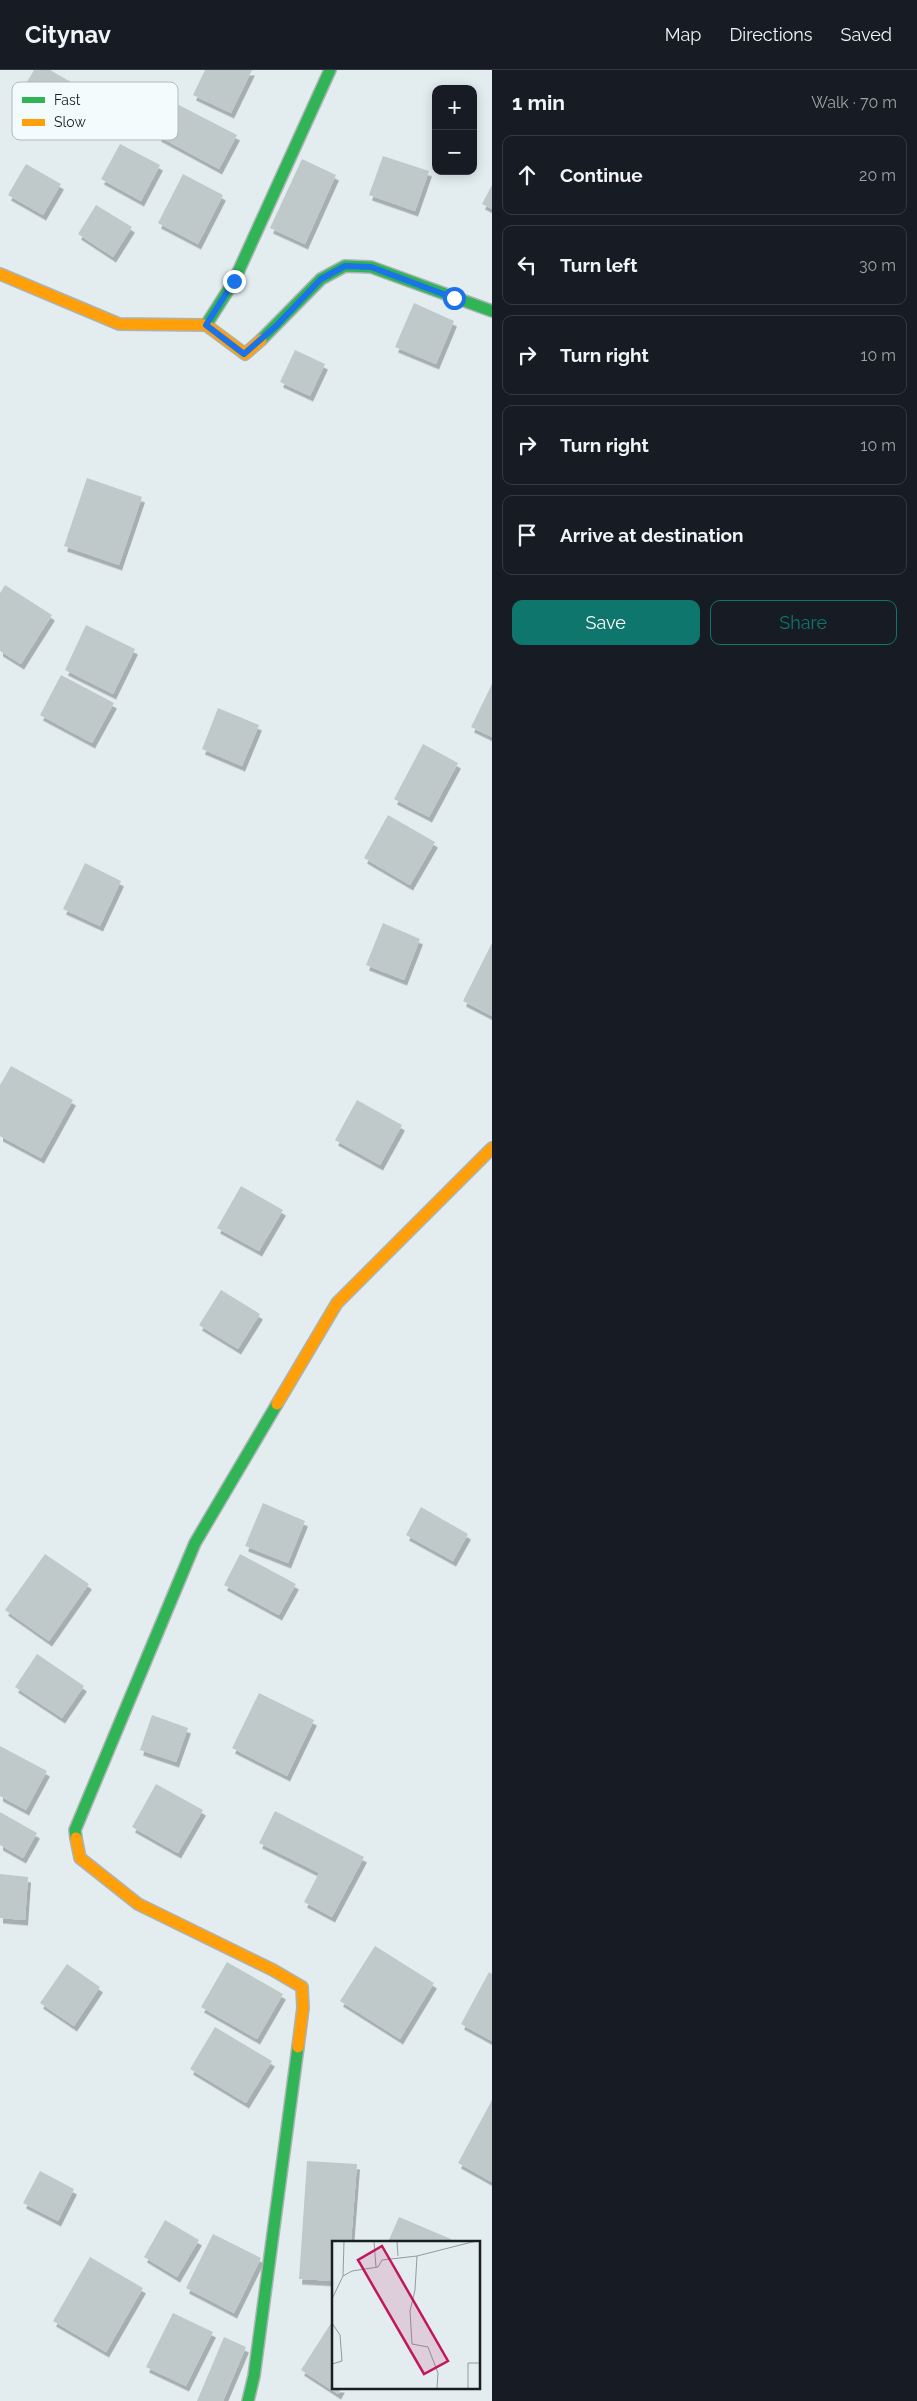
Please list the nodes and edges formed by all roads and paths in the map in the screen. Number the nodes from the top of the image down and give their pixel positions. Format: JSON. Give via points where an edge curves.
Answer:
{"nodes":[{"id":1,"x":330,"y":70,"type":"edge"},
{"id":2,"x":0,"y":274,"type":"edge"},
{"id":3,"x":492,"y":311,"type":"edge"},
{"id":4,"x":206,"y":325,"type":"junction"},
{"id":5,"x":492,"y":1148,"type":"edge"},
{"id":6,"x":248,"y":2401,"type":"edge"}],
"edges":[{"from":1,"to":4,"type":"street","via":[[234,281]]},
{"from":2,"to":4,"type":"street","via":[[119,324]]},
{"from":3,"to":4,"type":"street","via":[[371,267],[345,266],[321,279],[244,354]]},
{"from":5,"to":6,"type":"street","via":[[337,1303],[195,1543],[75,1830],[80,1858],[138,1904],[302,1987],[301,2028]]}]}
